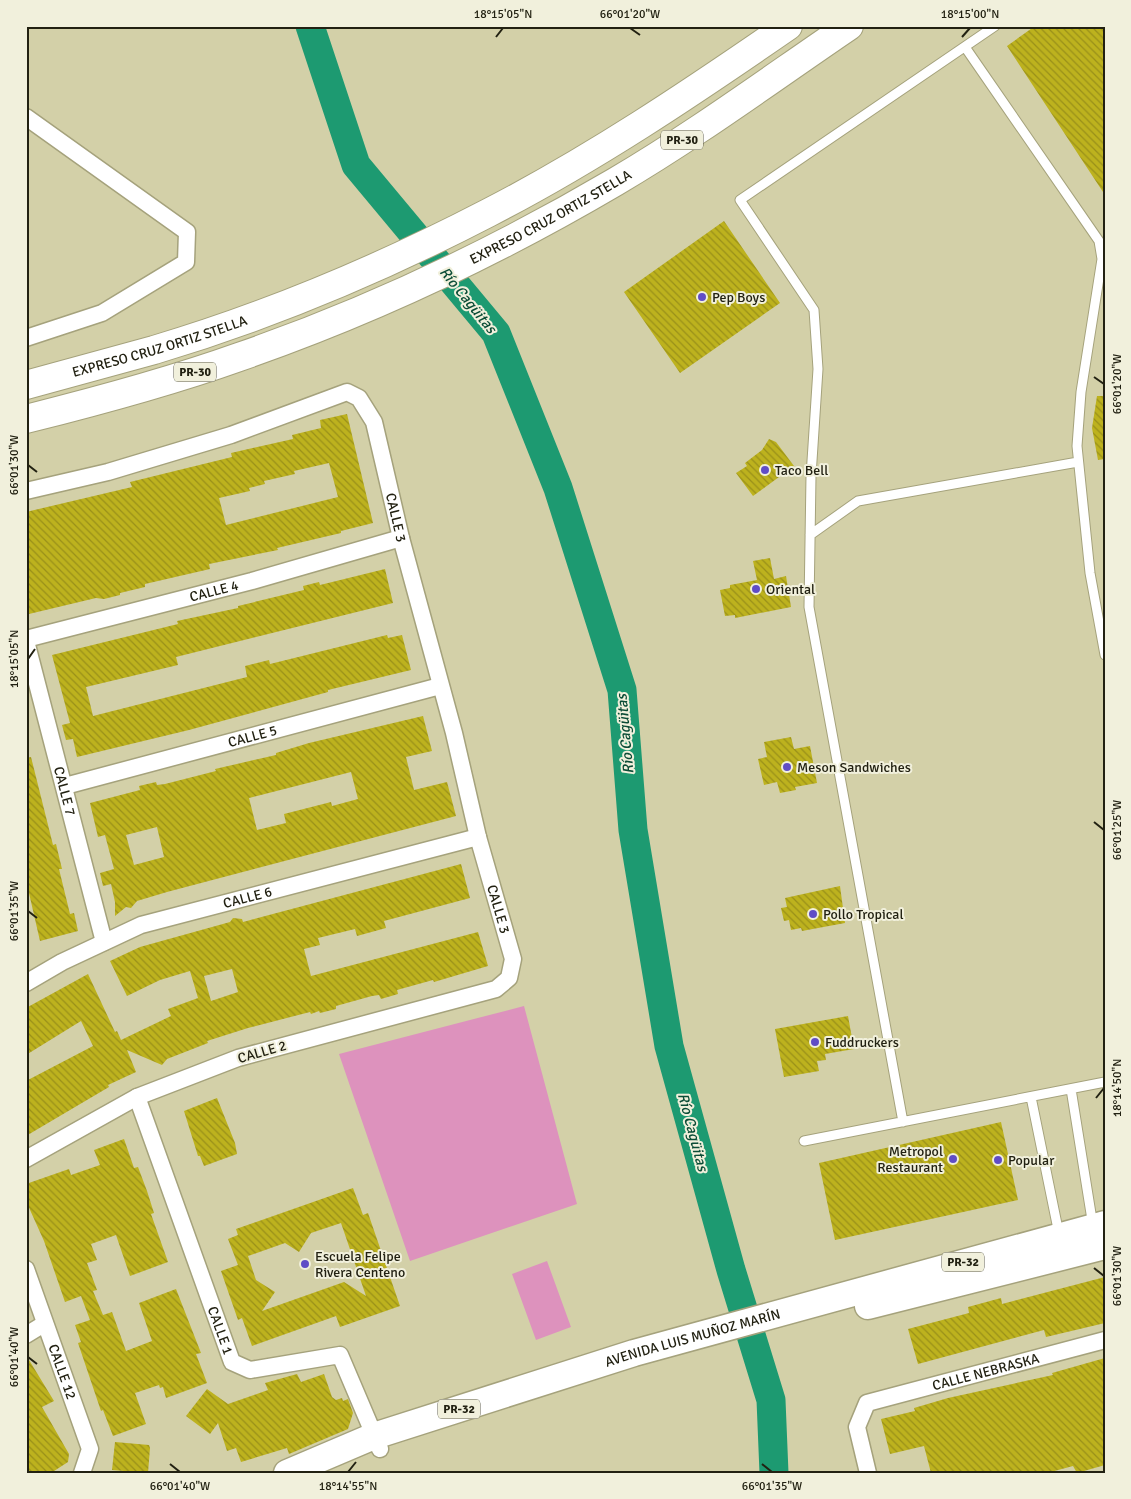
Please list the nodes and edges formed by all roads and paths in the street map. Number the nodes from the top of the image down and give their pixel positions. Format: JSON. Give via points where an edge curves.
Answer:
{"nodes":[{"id":1,"x":788,"y":26,"type":"edge"},
{"id":2,"x":849,"y":26,"type":"edge"},
{"id":3,"x":995,"y":26,"type":"edge"},
{"id":4,"x":965,"y":47,"type":"junction"},
{"id":5,"x":26,"y":117,"type":"edge"},
{"id":6,"x":26,"y":338,"type":"edge"},
{"id":7,"x":26,"y":385,"type":"edge"},
{"id":8,"x":26,"y":419,"type":"edge"},
{"id":9,"x":1078,"y":462,"type":"junction"},
{"id":10,"x":26,"y":491,"type":"edge"},
{"id":11,"x":810,"y":535,"type":"junction"},
{"id":12,"x":401,"y":538,"type":"junction"},
{"id":13,"x":26,"y":640,"type":"edge"},
{"id":14,"x":1105,"y":655,"type":"edge"},
{"id":15,"x":440,"y":686,"type":"junction"},
{"id":16,"x":65,"y":786,"type":"junction"},
{"id":17,"x":478,"y":837,"type":"junction"},
{"id":18,"x":104,"y":942,"type":"junction"},
{"id":19,"x":509,"y":978,"type":"joint"},
{"id":20,"x":26,"y":983,"type":"edge"},
{"id":21,"x":1105,"y":1082,"type":"edge"},
{"id":22,"x":1071,"y":1089,"type":"junction"},
{"id":23,"x":137,"y":1097,"type":"junction"},
{"id":24,"x":1031,"y":1097,"type":"junction"},
{"id":25,"x":903,"y":1122,"type":"junction"},
{"id":26,"x":804,"y":1141,"type":"dead end"},
{"id":27,"x":26,"y":1159,"type":"edge"},
{"id":28,"x":1099,"y":1237,"type":"edge"},
{"id":29,"x":1060,"y":1247,"type":"junction"},
{"id":30,"x":26,"y":1269,"type":"edge"},
{"id":31,"x":44,"y":1324,"type":"junction"},
{"id":32,"x":26,"y":1335,"type":"edge"},
{"id":33,"x":1105,"y":1340,"type":"edge"},
{"id":34,"x":377,"y":1443,"type":"junction"},
{"id":35,"x":82,"y":1473,"type":"edge"},
{"id":36,"x":286,"y":1473,"type":"edge"},
{"id":37,"x":325,"y":1473,"type":"edge"},
{"id":38,"x":868,"y":1473,"type":"edge"}],
"edges":[{"from":1,"to":7,"type":"highway","name":"EXPRESO CRUZ ORTIZ STELLA","number":"PR-30","via":[[655,117],[488,213],[342,281],[234,323]]},
{"from":2,"to":8,"type":"highway","name":"EXPRESO CRUZ ORTIZ STELLA","number":"PR-30","via":[[684,139],[615,182],[507,241],[360,310],[241,356],[179,377]]},
{"from":3,"to":4,"type":"lane"},
{"from":4,"to":9,"type":"lane","via":[[1099,242],[1102,251],[1080,392]]},
{"from":4,"to":11,"type":"lane","via":[[740,200],[814,310],[818,369]]},
{"from":5,"to":6,"type":"street","via":[[187,232],[186,262],[102,313]]},
{"from":9,"to":11,"type":"lane","via":[[858,501]]},
{"from":9,"to":14,"type":"lane","via":[[1090,573]]},
{"from":10,"to":12,"type":"street","name":"CALLE 3","via":[[108,472],[212,440],[347,392],[359,398],[374,422]]},
{"from":11,"to":25,"type":"lane","via":[[810,622]]},
{"from":12,"to":13,"type":"street","name":"CALLE 4"},
{"from":12,"to":15,"type":"street","name":"CALLE 3"},
{"from":13,"to":16,"type":"street","name":"CALLE 7"},
{"from":15,"to":16,"type":"street","name":"CALLE 5"},
{"from":15,"to":17,"type":"street","name":"CALLE 3"},
{"from":16,"to":18,"type":"street","name":"CALLE 7"},
{"from":17,"to":18,"type":"street","name":"CALLE 6","via":[[140,925]]},
{"from":17,"to":19,"type":"street","name":"CALLE 3","via":[[513,959]]},
{"from":18,"to":20,"type":"street","name":"CALLE 6"},
{"from":19,"to":23,"type":"street","name":"CALLE 2","via":[[496,989],[238,1058]]},
{"from":21,"to":22,"type":"lane"},
{"from":22,"to":24,"type":"lane"},
{"from":22,"to":28,"type":"lane"},
{"from":23,"to":27,"type":"street","name":"CALLE 2"},
{"from":23,"to":34,"type":"street","name":"CALLE 1","via":[[232,1362],[250,1370],[340,1355]]},
{"from":24,"to":25,"type":"lane"},
{"from":24,"to":29,"type":"lane"},
{"from":25,"to":26,"type":"lane"},
{"from":28,"to":29,"type":"main road","name":"AVENIDA LUIS MUÑOZ MARÍN","number":"PR-32"},
{"from":29,"to":34,"type":"main road","name":"AVENIDA LUIS MUÑOZ MARÍN","number":"PR-32","via":[[636,1361]]},
{"from":30,"to":31,"type":"street","name":"CALLE 12"},
{"from":31,"to":32,"type":"street"},
{"from":31,"to":35,"type":"street","name":"CALLE 12","via":[[90,1449]]},
{"from":33,"to":38,"type":"street","name":"CALLE NEBRASKA","via":[[867,1403],[857,1427]]},
{"from":34,"to":36,"type":"main road","name":"AVENIDA LUIS MUÑOZ MARÍN","number":"PR-32"},
{"from":34,"to":37,"type":"main road","name":"AVENIDA LUIS MUÑOZ MARÍN","number":"PR-32"}]}
